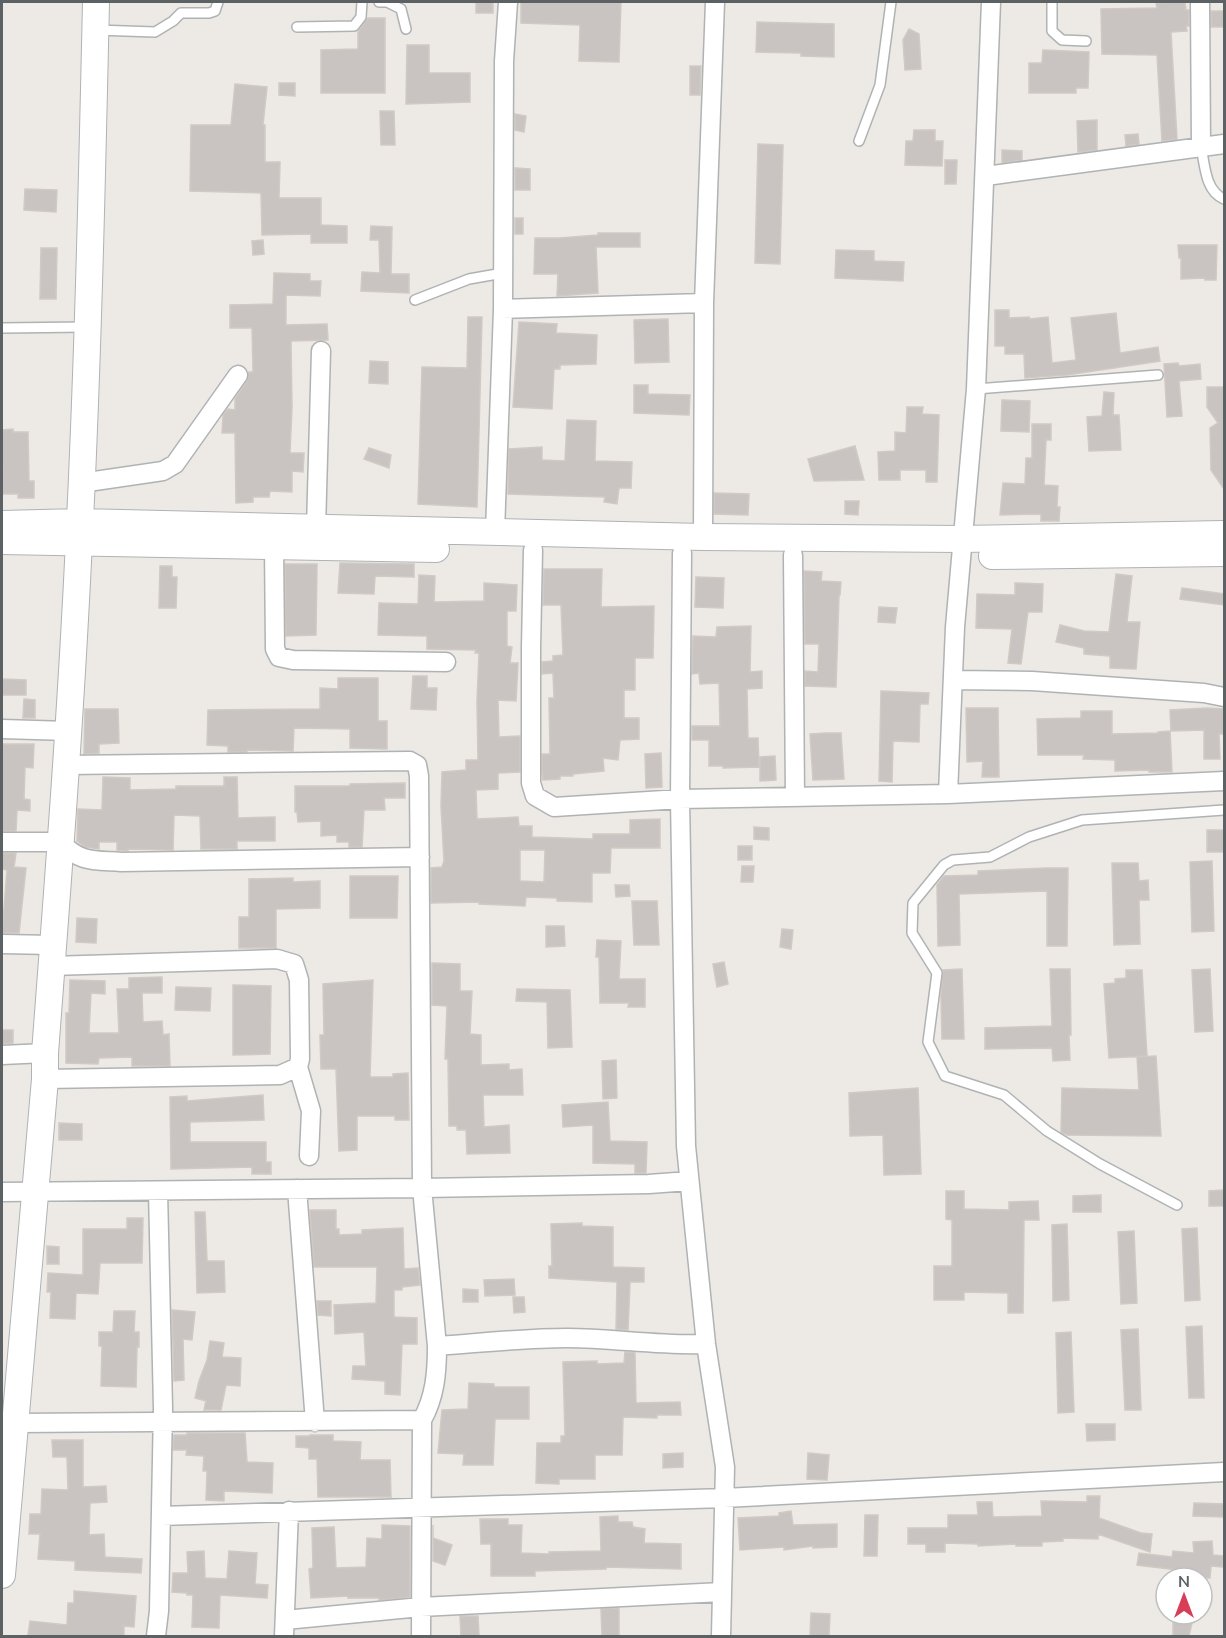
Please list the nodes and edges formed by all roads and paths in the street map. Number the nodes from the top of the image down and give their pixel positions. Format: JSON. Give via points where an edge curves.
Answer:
{"nodes":[{"id":1,"x":96,"y":2,"type":"edge"},
{"id":2,"x":218,"y":2,"type":"edge"},
{"id":3,"x":362,"y":2,"type":"edge"},
{"id":4,"x":379,"y":2,"type":"edge"},
{"id":5,"x":508,"y":2,"type":"edge"},
{"id":6,"x":715,"y":2,"type":"edge"},
{"id":7,"x":891,"y":2,"type":"edge"},
{"id":8,"x":991,"y":2,"type":"edge"},
{"id":9,"x":1052,"y":2,"type":"edge"},
{"id":10,"x":1200,"y":2,"type":"edge"},
{"id":11,"x":297,"y":27,"type":"dead end"},
{"id":12,"x":406,"y":29,"type":"dead end"},
{"id":13,"x":96,"y":30,"type":"junction"},
{"id":14,"x":1086,"y":41,"type":"dead end"},
{"id":15,"x":859,"y":141,"type":"dead end"},
{"id":16,"x":1224,"y":144,"type":"edge"},
{"id":17,"x":1201,"y":147,"type":"junction"},
{"id":18,"x":986,"y":176,"type":"junction"},
{"id":19,"x":1224,"y":200,"type":"edge"},
{"id":20,"x":502,"y":273,"type":"junction"},
{"id":21,"x":415,"y":300,"type":"dead end"},
{"id":22,"x":704,"y":303,"type":"junction"},
{"id":23,"x":502,"y":309,"type":"junction"},
{"id":24,"x":88,"y":327,"type":"junction"},
{"id":25,"x":2,"y":328,"type":"edge"},
{"id":26,"x":321,"y":351,"type":"dead end"},
{"id":27,"x":238,"y":375,"type":"dead end"},
{"id":28,"x":1158,"y":375,"type":"dead end"},
{"id":29,"x":976,"y":389,"type":"junction"},
{"id":30,"x":81,"y":483,"type":"junction"},
{"id":31,"x":2,"y":524,"type":"edge"},
{"id":32,"x":316,"y":528,"type":"junction"},
{"id":33,"x":80,"y":532,"type":"junction"},
{"id":34,"x":495,"y":532,"type":"junction"},
{"id":35,"x":1224,"y":534,"type":"edge"},
{"id":36,"x":703,"y":537,"type":"junction"},
{"id":37,"x":2,"y":541,"type":"edge"},
{"id":38,"x":274,"y":546,"type":"junction"},
{"id":39,"x":961,"y":548,"type":"junction"},
{"id":40,"x":533,"y":550,"type":"junction"},
{"id":41,"x":1224,"y":553,"type":"edge"},
{"id":42,"x":682,"y":554,"type":"junction"},
{"id":43,"x":793,"y":555,"type":"junction"},
{"id":44,"x":446,"y":662,"type":"dead end"},
{"id":45,"x":953,"y":680,"type":"junction"},
{"id":46,"x":1224,"y":697,"type":"edge"},
{"id":47,"x":2,"y":729,"type":"edge"},
{"id":48,"x":69,"y":731,"type":"junction"},
{"id":49,"x":66,"y":765,"type":"junction"},
{"id":50,"x":1224,"y":781,"type":"edge"},
{"id":51,"x":948,"y":794,"type":"junction"},
{"id":52,"x":795,"y":797,"type":"junction"},
{"id":53,"x":680,"y":799,"type":"junction"},
{"id":54,"x":1224,"y":810,"type":"edge"},
{"id":55,"x":2,"y":842,"type":"edge"},
{"id":56,"x":60,"y":842,"type":"junction"},
{"id":57,"x":420,"y":857,"type":"junction"},
{"id":58,"x":2,"y":944,"type":"edge"},
{"id":59,"x":52,"y":955,"type":"junction"},
{"id":60,"x":45,"y":1053,"type":"junction"},
{"id":61,"x":2,"y":1055,"type":"edge"},
{"id":62,"x":298,"y":1067,"type":"junction"},
{"id":63,"x":45,"y":1079,"type":"junction"},
{"id":64,"x":309,"y":1156,"type":"dead end"},
{"id":65,"x":689,"y":1181,"type":"junction"},
{"id":66,"x":422,"y":1188,"type":"junction"},
{"id":67,"x":297,"y":1189,"type":"junction"},
{"id":68,"x":158,"y":1191,"type":"junction"},
{"id":69,"x":2,"y":1192,"type":"edge"},
{"id":70,"x":34,"y":1193,"type":"junction"},
{"id":71,"x":1177,"y":1205,"type":"dead end"},
{"id":72,"x":706,"y":1344,"type":"junction"},
{"id":73,"x":437,"y":1346,"type":"junction"},
{"id":74,"x":10,"y":1386,"type":"edge"},
{"id":75,"x":422,"y":1420,"type":"junction"},
{"id":76,"x":315,"y":1422,"type":"junction"},
{"id":77,"x":15,"y":1423,"type":"junction"},
{"id":78,"x":163,"y":1423,"type":"junction"},
{"id":79,"x":1224,"y":1472,"type":"edge"},
{"id":80,"x":724,"y":1498,"type":"junction"},
{"id":81,"x":421,"y":1507,"type":"junction"},
{"id":82,"x":289,"y":1511,"type":"junction"},
{"id":83,"x":161,"y":1516,"type":"junction"},
{"id":84,"x":2,"y":1575,"type":"edge"},
{"id":85,"x":722,"y":1592,"type":"junction"},
{"id":86,"x":421,"y":1607,"type":"junction"},
{"id":87,"x":284,"y":1628,"type":"edge"},
{"id":88,"x":156,"y":1636,"type":"edge"},
{"id":89,"x":421,"y":1636,"type":"edge"},
{"id":90,"x":721,"y":1636,"type":"edge"}],
"edges":[{"from":1,"to":13,"type":"main road"},
{"from":2,"to":13,"type":"lane","via":[[209,13],[181,12],[155,32]]},
{"from":3,"to":11,"type":"lane","via":[[361,17],[354,26]]},
{"from":4,"to":12,"type":"lane","via":[[401,9]]},
{"from":5,"to":20,"type":"street"},
{"from":6,"to":22,"type":"street"},
{"from":7,"to":15,"type":"lane","via":[[880,85]]},
{"from":8,"to":18,"type":"street"},
{"from":9,"to":14,"type":"lane","via":[[1052,31],[1062,40]]},
{"from":10,"to":17,"type":"street"},
{"from":13,"to":24,"type":"main road"},
{"from":16,"to":17,"type":"street"},
{"from":17,"to":18,"type":"street"},
{"from":17,"to":19,"type":"lane","via":[[1209,183]]},
{"from":18,"to":29,"type":"street"},
{"from":20,"to":21,"type":"lane","via":[[469,279]]},
{"from":20,"to":23,"type":"street"},
{"from":22,"to":23,"type":"street"},
{"from":22,"to":36,"type":"street"},
{"from":23,"to":34,"type":"street"},
{"from":24,"to":25,"type":"lane"},
{"from":24,"to":30,"type":"main road"},
{"from":26,"to":32,"type":"street"},
{"from":27,"to":30,"type":"street","via":[[175,464],[163,471]]},
{"from":28,"to":29,"type":"lane"},
{"from":29,"to":39,"type":"street"},
{"from":30,"to":33,"type":"main road"},
{"from":31,"to":33,"type":"main road"},
{"from":32,"to":33,"type":"main road"},
{"from":32,"to":34,"type":"main road"},
{"from":33,"to":37,"type":"main road"},
{"from":33,"to":38,"type":"main road"},
{"from":33,"to":48,"type":"main road"},
{"from":34,"to":36,"type":"main road"},
{"from":35,"to":39,"type":"main road"},
{"from":36,"to":39,"type":"main road"},
{"from":38,"to":40,"type":"main road"},
{"from":38,"to":44,"type":"street","via":[[275,650],[279,657]]},
{"from":39,"to":41,"type":"main road"},
{"from":39,"to":43,"type":"main road"},
{"from":39,"to":45,"type":"street"},
{"from":40,"to":42,"type":"main road"},
{"from":40,"to":53,"type":"street","via":[[531,783],[536,796],[554,807]]},
{"from":42,"to":43,"type":"main road"},
{"from":42,"to":53,"type":"street"},
{"from":43,"to":52,"type":"street"},
{"from":45,"to":46,"type":"street","via":[[1041,682]]},
{"from":45,"to":51,"type":"street"},
{"from":47,"to":48,"type":"street"},
{"from":48,"to":49,"type":"main road"},
{"from":49,"to":56,"type":"main road"},
{"from":49,"to":57,"type":"street","via":[[410,762],[417,765],[419,777]]},
{"from":50,"to":51,"type":"street"},
{"from":51,"to":52,"type":"street"},
{"from":52,"to":53,"type":"street"},
{"from":53,"to":65,"type":"street"},
{"from":54,"to":71,"type":"lane","via":[[1082,820],[1029,837],[990,857],[953,860],[944,865],[913,903],[912,933],[937,974],[928,1042],[945,1076],[1004,1095],[1047,1131]]},
{"from":55,"to":56,"type":"street"},
{"from":56,"to":57,"type":"street","via":[[72,854],[87,859],[121,862]]},
{"from":56,"to":59,"type":"main road"},
{"from":57,"to":66,"type":"street"},
{"from":58,"to":59,"type":"street"},
{"from":59,"to":60,"type":"main road"},
{"from":59,"to":62,"type":"street","via":[[277,959],[294,964],[298,980]]},
{"from":60,"to":61,"type":"street"},
{"from":60,"to":63,"type":"main road"},
{"from":62,"to":63,"type":"street","via":[[280,1076]]},
{"from":62,"to":64,"type":"street","via":[[311,1111]]},
{"from":63,"to":70,"type":"main road"},
{"from":65,"to":66,"type":"street"},
{"from":65,"to":72,"type":"street"},
{"from":66,"to":67,"type":"street"},
{"from":66,"to":73,"type":"street"},
{"from":67,"to":68,"type":"street"},
{"from":67,"to":76,"type":"street"},
{"from":68,"to":70,"type":"street"},
{"from":68,"to":78,"type":"street"},
{"from":69,"to":70,"type":"street"},
{"from":70,"to":74,"type":"main road"},
{"from":72,"to":73,"type":"street","via":[[567,1338]]},
{"from":72,"to":80,"type":"street","via":[[725,1467]]},
{"from":73,"to":75,"type":"street","via":[[437,1371],[430,1405]]},
{"from":74,"to":77,"type":"main road"},
{"from":75,"to":76,"type":"street"},
{"from":75,"to":81,"type":"street"},
{"from":76,"to":78,"type":"street"},
{"from":77,"to":78,"type":"street"},
{"from":77,"to":84,"type":"main road"},
{"from":78,"to":83,"type":"street"},
{"from":79,"to":80,"type":"street"},
{"from":80,"to":81,"type":"street"},
{"from":80,"to":85,"type":"street"},
{"from":81,"to":82,"type":"street"},
{"from":81,"to":86,"type":"street"},
{"from":82,"to":83,"type":"street"},
{"from":82,"to":87,"type":"street"},
{"from":83,"to":88,"type":"street"},
{"from":85,"to":86,"type":"street"},
{"from":85,"to":90,"type":"street"},
{"from":86,"to":87,"type":"street"},
{"from":86,"to":89,"type":"street"}]}
